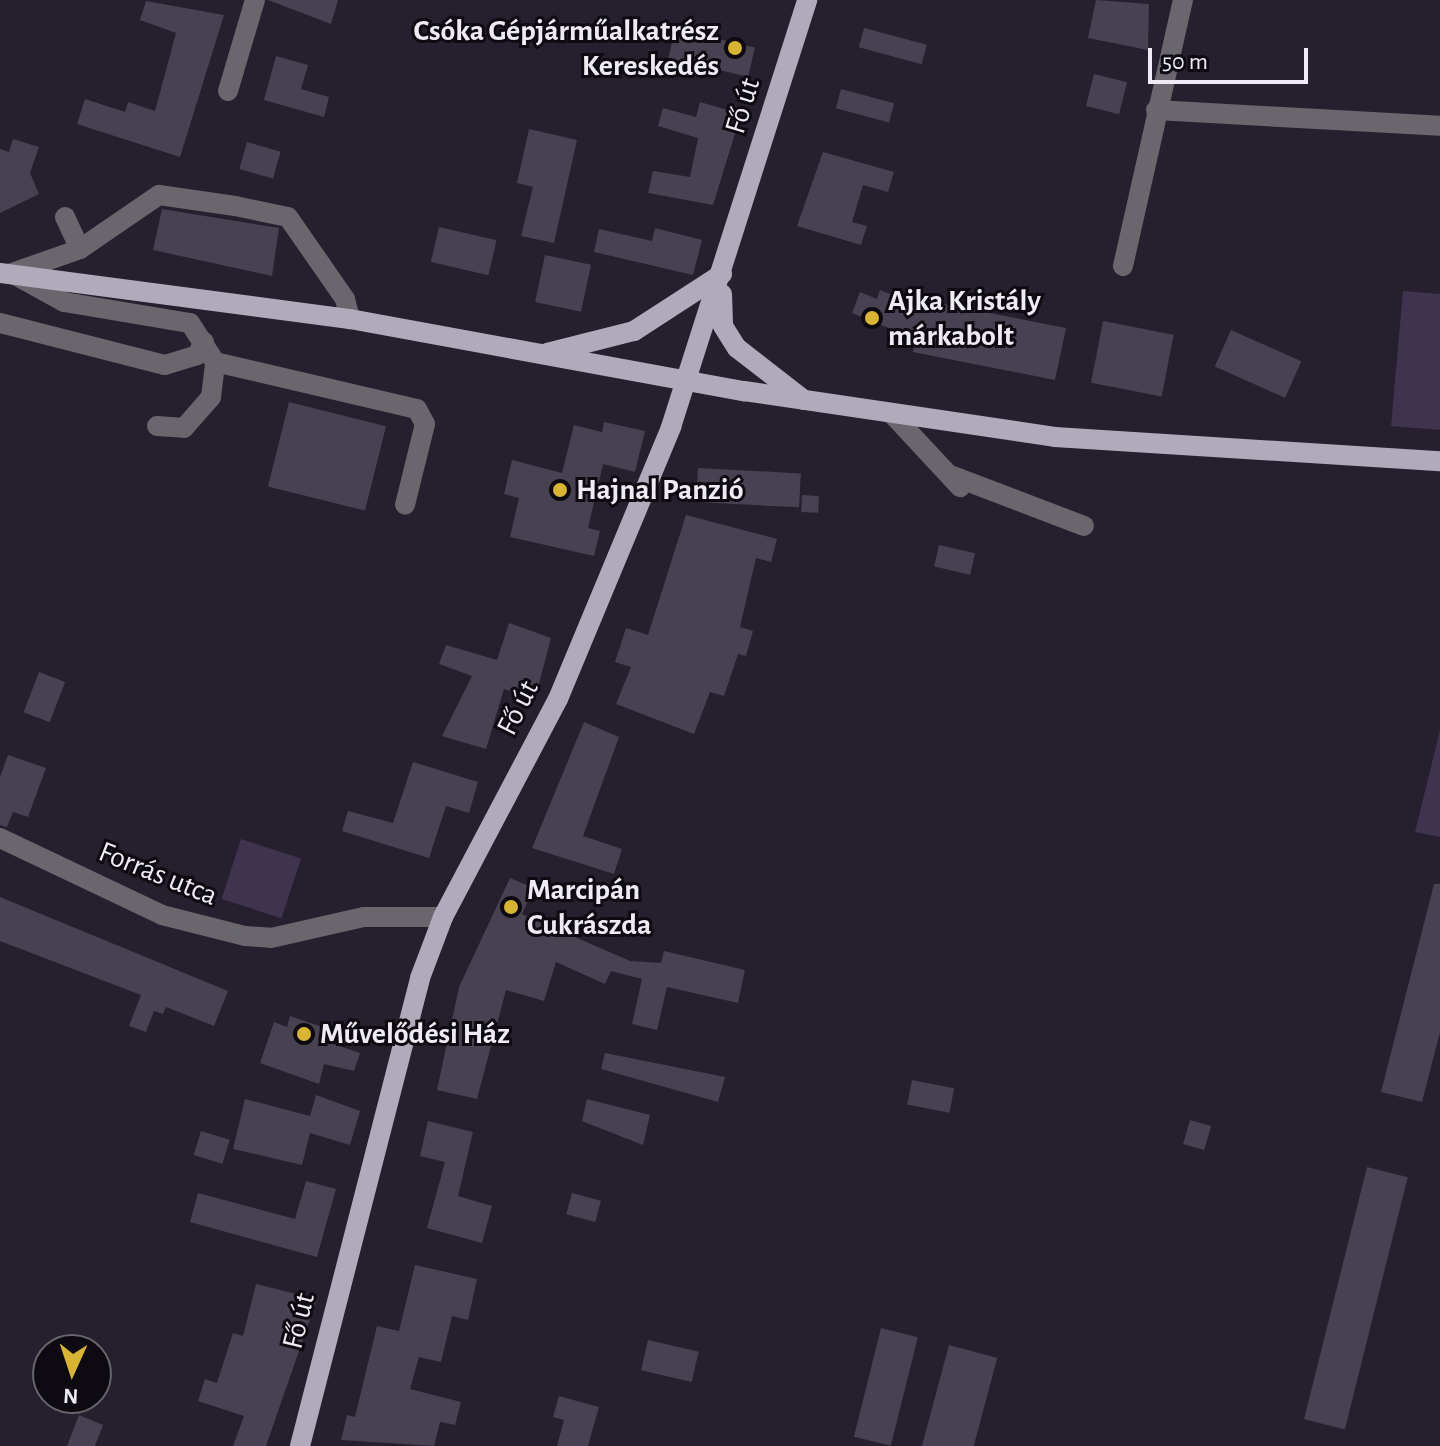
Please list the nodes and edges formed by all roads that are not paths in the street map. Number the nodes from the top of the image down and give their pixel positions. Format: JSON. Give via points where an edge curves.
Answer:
{"nodes":[{"id":1,"x":255,"y":0,"type":"edge"},
{"id":2,"x":807,"y":0,"type":"edge"},
{"id":3,"x":1183,"y":0,"type":"edge"},
{"id":4,"x":228,"y":91,"type":"dead end"},
{"id":5,"x":1156,"y":110,"type":"junction"},
{"id":6,"x":1440,"y":126,"type":"edge"},
{"id":7,"x":65,"y":217,"type":"dead end"},
{"id":8,"x":80,"y":249,"type":"junction"},
{"id":9,"x":1123,"y":266,"type":"dead end"},
{"id":10,"x":6,"y":273,"type":"edge"},
{"id":11,"x":722,"y":274,"type":"junction"},
{"id":12,"x":350,"y":319,"type":"junction"},
{"id":13,"x":0,"y":323,"type":"edge"},
{"id":14,"x":204,"y":342,"type":"junction"},
{"id":15,"x":547,"y":353,"type":"junction"},
{"id":16,"x":215,"y":362,"type":"junction"},
{"id":17,"x":689,"y":381,"type":"junction"},
{"id":18,"x":804,"y":400,"type":"junction"},
{"id":19,"x":892,"y":414,"type":"junction"},
{"id":20,"x":157,"y":426,"type":"dead end"},
{"id":21,"x":1440,"y":461,"type":"edge"},
{"id":22,"x":405,"y":505,"type":"dead end"},
{"id":23,"x":1084,"y":526,"type":"dead end"},
{"id":24,"x":0,"y":838,"type":"edge"},
{"id":25,"x":443,"y":917,"type":"junction"},
{"id":26,"x":300,"y":1446,"type":"edge"}],
"edges":[{"from":1,"to":4,"type":"street"},
{"from":2,"to":11,"type":"main road","name":"Fő út"},
{"from":3,"to":5,"type":"street"},
{"from":5,"to":6,"type":"street"},
{"from":5,"to":9,"type":"street"},
{"from":7,"to":8,"type":"street"},
{"from":8,"to":10,"type":"street"},
{"from":8,"to":12,"type":"street","via":[[159,195],[288,217],[345,299]]},
{"from":10,"to":12,"type":"main road"},
{"from":10,"to":14,"type":"street","via":[[64,302],[190,323]]},
{"from":11,"to":15,"type":"main road","via":[[634,331]]},
{"from":11,"to":17,"type":"main road","name":"Fő út"},
{"from":11,"to":18,"type":"main road","via":[[723,326],[737,348]]},
{"from":12,"to":15,"type":"main road"},
{"from":13,"to":14,"type":"street","via":[[165,365],[197,355]]},
{"from":14,"to":16,"type":"street"},
{"from":15,"to":17,"type":"main road"},
{"from":16,"to":20,"type":"street","via":[[211,397],[184,428]]},
{"from":16,"to":22,"type":"street","via":[[417,409],[425,424]]},
{"from":17,"to":18,"type":"main road"},
{"from":17,"to":25,"type":"main road","name":"Fő út","via":[[558,699]]},
{"from":18,"to":19,"type":"main road"},
{"from":19,"to":21,"type":"main road","via":[[1205,451]]},
{"from":19,"to":23,"type":"street","via":[[958,484]]},
{"from":24,"to":25,"type":"street","name":"Forrás utca","via":[[204,928],[271,938],[364,917]]},
{"from":25,"to":26,"type":"main road","name":"Fő út","via":[[393,1073]]}]}
